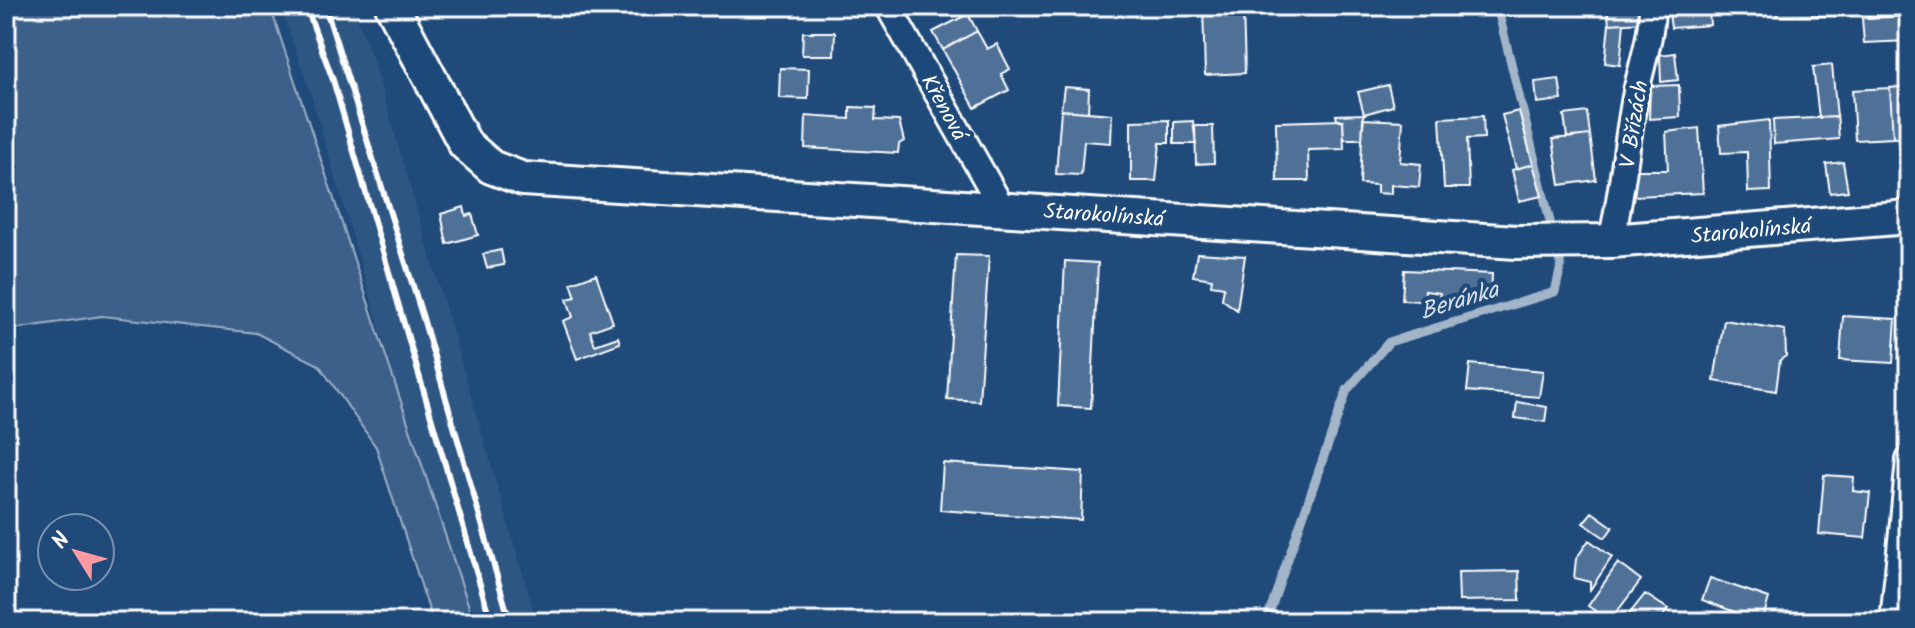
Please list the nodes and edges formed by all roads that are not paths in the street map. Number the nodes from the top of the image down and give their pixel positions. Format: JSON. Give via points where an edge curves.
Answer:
{"nodes":[{"id":1,"x":392,"y":6,"type":"edge"},
{"id":2,"x":888,"y":6,"type":"edge"},
{"id":3,"x":1652,"y":6,"type":"edge"},
{"id":4,"x":1002,"y":208,"type":"junction"},
{"id":5,"x":1909,"y":217,"type":"edge"},
{"id":6,"x":1611,"y":241,"type":"junction"},
{"id":7,"x":1909,"y":460,"type":"edge"},
{"id":8,"x":1893,"y":622,"type":"edge"}],
"edges":[{"from":1,"to":4,"type":"street","name":"Starokolínská","via":[[465,144],[491,167],[523,179]]},
{"from":2,"to":4,"type":"street","name":"Křenová"},
{"from":3,"to":6,"type":"street","name":"V Břízách","via":[[1652,31]]},
{"from":4,"to":6,"type":"street","name":"Starokolínská","via":[[1535,242]]},
{"from":5,"to":6,"type":"street","name":"Starokolínská"},
{"from":7,"to":8,"type":"street"}]}
